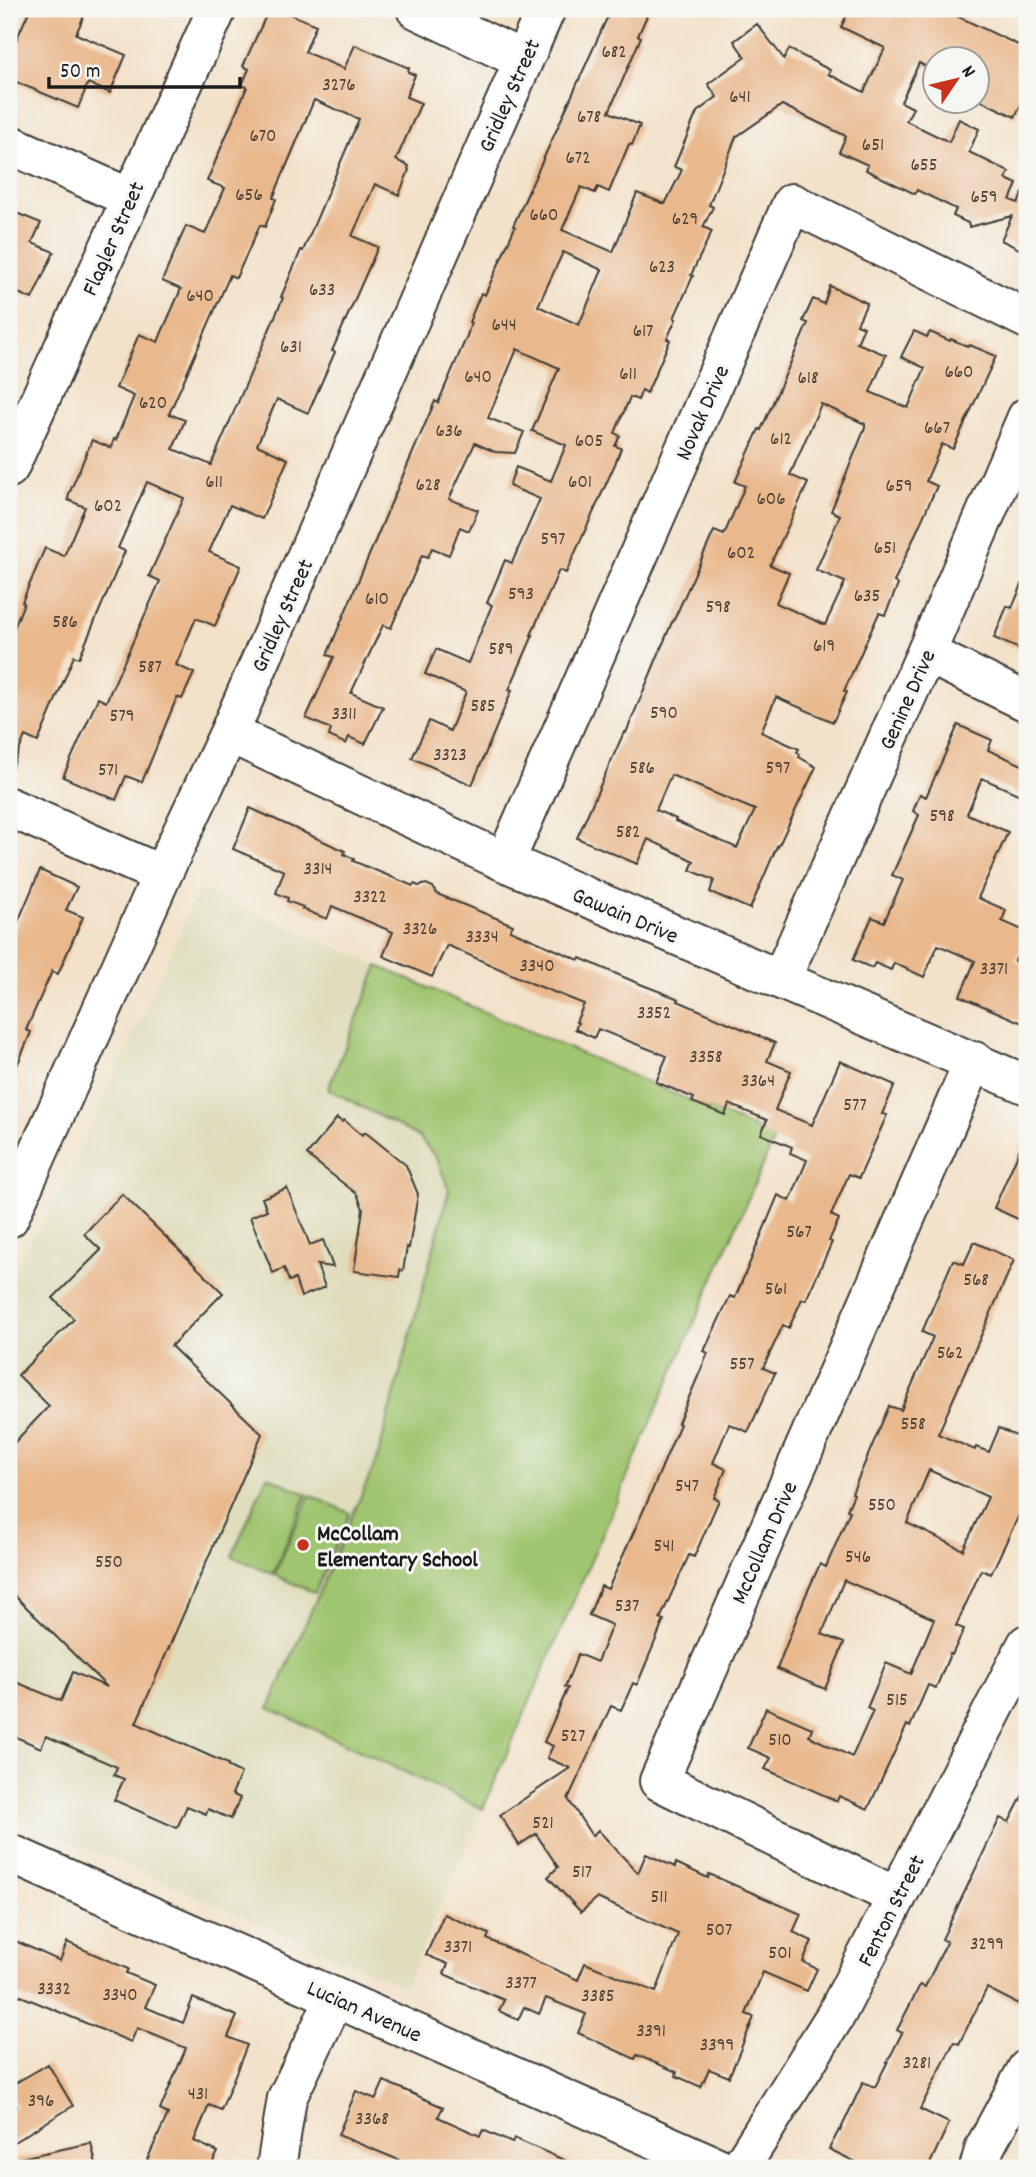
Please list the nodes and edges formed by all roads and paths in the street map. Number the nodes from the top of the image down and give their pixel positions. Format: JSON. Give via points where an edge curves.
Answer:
{"nodes":[{"id":1,"x":216,"y":9,"type":"edge"},
{"id":2,"x":416,"y":9,"type":"edge"},
{"id":3,"x":546,"y":9,"type":"edge"},
{"id":4,"x":523,"y":61,"type":"junction"},
{"id":5,"x":9,"y":144,"type":"edge"},
{"id":6,"x":130,"y":198,"type":"junction"},
{"id":7,"x":1027,"y":319,"type":"edge"},
{"id":8,"x":1027,"y":417,"type":"edge"},
{"id":9,"x":9,"y":468,"type":"edge"},
{"id":10,"x":926,"y":653,"type":"junction"},
{"id":11,"x":1027,"y":702,"type":"edge"},
{"id":12,"x":229,"y":733,"type":"junction"},
{"id":13,"x":9,"y":807,"type":"edge"},
{"id":14,"x":505,"y":862,"type":"junction"},
{"id":15,"x":162,"y":875,"type":"junction"},
{"id":16,"x":780,"y":979,"type":"junction"},
{"id":17,"x":974,"y":1061,"type":"junction"},
{"id":18,"x":1027,"y":1085,"type":"edge"},
{"id":19,"x":9,"y":1218,"type":"edge"},
{"id":20,"x":1027,"y":1644,"type":"edge"},
{"id":21,"x":9,"y":1853,"type":"edge"},
{"id":22,"x":897,"y":1897,"type":"junction"},
{"id":23,"x":335,"y":1998,"type":"junction"},
{"id":24,"x":1027,"y":2069,"type":"edge"},
{"id":25,"x":276,"y":2168,"type":"edge"},
{"id":26,"x":720,"y":2168,"type":"edge"},
{"id":27,"x":740,"y":2168,"type":"edge"},
{"id":28,"x":979,"y":2168,"type":"edge"}],
"edges":[{"from":1,"to":6,"type":"street","name":"Flagler Street"},
{"from":2,"to":4,"type":"street"},
{"from":3,"to":4,"type":"street","name":"Gridley Street"},
{"from":4,"to":12,"type":"street","name":"Gridley Street"},
{"from":5,"to":6,"type":"street"},
{"from":6,"to":9,"type":"street","name":"Flagler Street"},
{"from":7,"to":14,"type":"street","name":"Novak Drive","via":[[792,203]]},
{"from":8,"to":10,"type":"street","name":"Genine Drive"},
{"from":10,"to":11,"type":"street"},
{"from":10,"to":16,"type":"street","name":"Genine Drive"},
{"from":12,"to":14,"type":"street","name":"Gawain Drive"},
{"from":12,"to":15,"type":"street","name":"Gridley Street"},
{"from":13,"to":15,"type":"street"},
{"from":14,"to":16,"type":"street","name":"Gawain Drive"},
{"from":15,"to":19,"type":"street","name":"Gridley Street"},
{"from":16,"to":17,"type":"street","name":"Gawain Drive"},
{"from":17,"to":18,"type":"street","name":"Gawain Drive"},
{"from":17,"to":22,"type":"street","name":"McCollam Drive","via":[[659,1781]]},
{"from":20,"to":22,"type":"street","name":"Fenton Street"},
{"from":21,"to":23,"type":"street","name":"Lucian Avenue"},
{"from":22,"to":27,"type":"street","name":"Fenton Street","via":[[837,2013]]},
{"from":23,"to":25,"type":"street","via":[[288,2098]]},
{"from":23,"to":26,"type":"street","name":"Lucian Avenue"},
{"from":24,"to":28,"type":"street","via":[[985,2147]]}]}
